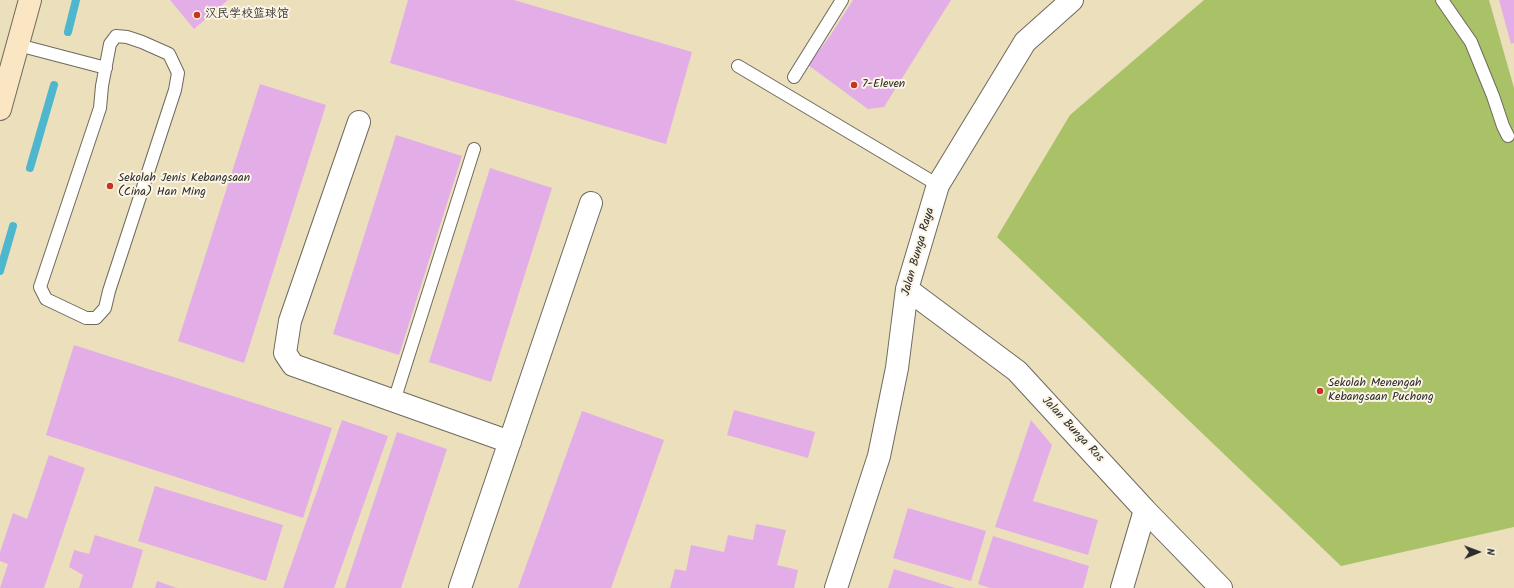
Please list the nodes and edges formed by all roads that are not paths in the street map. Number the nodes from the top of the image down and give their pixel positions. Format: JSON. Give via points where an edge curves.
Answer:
{"nodes":[{"id":1,"x":30,"y":0,"type":"edge"},
{"id":2,"x":842,"y":0,"type":"edge"},
{"id":3,"x":1072,"y":0,"type":"edge"},
{"id":4,"x":1442,"y":0,"type":"edge"},
{"id":5,"x":18,"y":45,"type":"junction"},
{"id":6,"x":738,"y":66,"type":"dead end"},
{"id":7,"x":106,"y":68,"type":"junction"},
{"id":8,"x":794,"y":77,"type":"dead end"},
{"id":9,"x":0,"y":109,"type":"edge"},
{"id":10,"x":359,"y":122,"type":"dead end"},
{"id":11,"x":1508,"y":136,"type":"dead end"},
{"id":12,"x":474,"y":149,"type":"dead end"},
{"id":13,"x":938,"y":185,"type":"junction"},
{"id":14,"x":591,"y":203,"type":"dead end"},
{"id":15,"x":907,"y":289,"type":"junction"},
{"id":16,"x":394,"y":401,"type":"junction"},
{"id":17,"x":510,"y":442,"type":"junction"},
{"id":18,"x":1145,"y":510,"type":"junction"},
{"id":19,"x":460,"y":588,"type":"edge"},
{"id":20,"x":836,"y":588,"type":"edge"},
{"id":21,"x":1122,"y":588,"type":"edge"},
{"id":22,"x":1222,"y":588,"type":"edge"}],
"edges":[{"from":1,"to":5,"type":"street"},
{"from":2,"to":8,"type":"lane"},
{"from":3,"to":13,"type":"street","name":"Jalan Bunga Raya","via":[[1025,42]]},
{"from":4,"to":11,"type":"lane","via":[[1471,42]]},
{"from":5,"to":7,"type":"lane"},
{"from":5,"to":9,"type":"street"},
{"from":6,"to":13,"type":"lane"},
{"from":7,"to":7,"type":"lane","via":[[110,44],[116,36],[142,42],[169,54],[178,73],[175,90],[105,308],[96,318],[86,318],[46,298],[40,287],[100,108]]},
{"from":10,"to":16,"type":"street","via":[[290,321],[285,353],[293,366]]},
{"from":12,"to":16,"type":"lane"},
{"from":13,"to":15,"type":"street","name":"Jalan Bunga Raya"},
{"from":14,"to":17,"type":"street"},
{"from":15,"to":18,"type":"street","name":"Jalan Bunga Ros","via":[[1017,371]]},
{"from":15,"to":20,"type":"street","name":"Jalan Bunga Raya","via":[[897,368],[879,456]]},
{"from":16,"to":17,"type":"street"},
{"from":17,"to":19,"type":"street"},
{"from":18,"to":21,"type":"street"},
{"from":18,"to":22,"type":"street","name":"Jalan Bunga Ros"}]}
